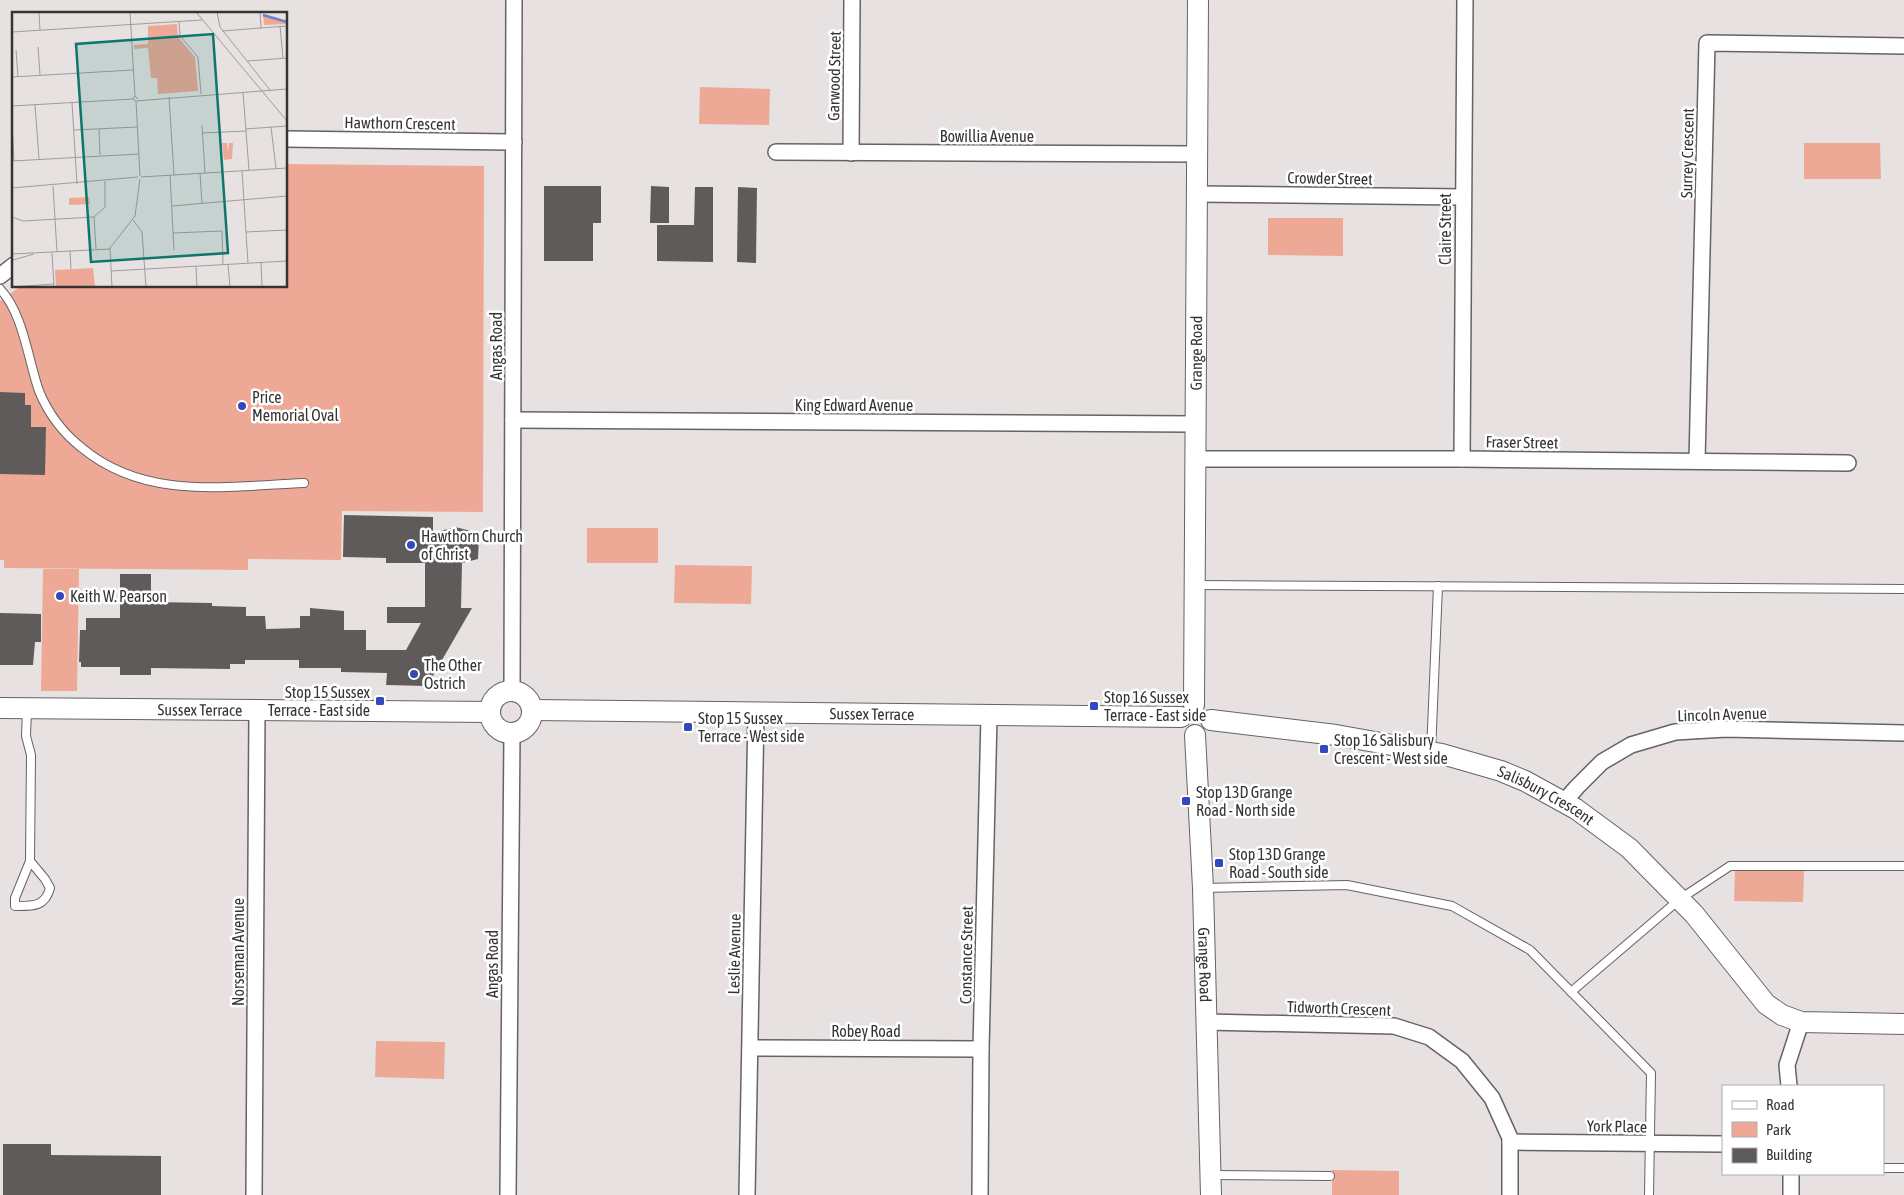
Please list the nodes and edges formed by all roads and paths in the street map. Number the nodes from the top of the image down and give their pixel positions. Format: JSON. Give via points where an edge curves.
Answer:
{"nodes":[{"id":1,"x":514,"y":0,"type":"edge"},
{"id":2,"x":852,"y":0,"type":"edge"},
{"id":3,"x":1198,"y":0,"type":"edge"},
{"id":4,"x":1465,"y":0,"type":"edge"},
{"id":5,"x":1904,"y":46,"type":"edge"},
{"id":6,"x":288,"y":139,"type":"edge"},
{"id":7,"x":514,"y":142,"type":"junction"},
{"id":8,"x":776,"y":152,"type":"dead end"},
{"id":9,"x":851,"y":153,"type":"junction"},
{"id":10,"x":1197,"y":154,"type":"junction"},
{"id":11,"x":1197,"y":194,"type":"junction"},
{"id":12,"x":1463,"y":196,"type":"junction"},
{"id":13,"x":12,"y":267,"type":"edge"},
{"id":14,"x":0,"y":276,"type":"edge"},
{"id":15,"x":0,"y":288,"type":"edge"},
{"id":16,"x":513,"y":420,"type":"junction"},
{"id":17,"x":1195,"y":424,"type":"junction"},
{"id":18,"x":1462,"y":458,"type":"junction"},
{"id":19,"x":1195,"y":459,"type":"junction"},
{"id":20,"x":1697,"y":461,"type":"junction"},
{"id":21,"x":1848,"y":463,"type":"dead end"},
{"id":22,"x":304,"y":484,"type":"dead end"},
{"id":23,"x":1194,"y":585,"type":"junction"},
{"id":24,"x":1438,"y":586,"type":"junction"},
{"id":25,"x":1904,"y":589,"type":"edge"},
{"id":26,"x":512,"y":691,"type":"junction"},
{"id":27,"x":0,"y":708,"type":"edge"},
{"id":28,"x":27,"y":708,"type":"junction"},
{"id":29,"x":257,"y":710,"type":"junction"},
{"id":30,"x":532,"y":710,"type":"junction"},
{"id":31,"x":1187,"y":711,"type":"junction"},
{"id":32,"x":490,"y":712,"type":"junction"},
{"id":33,"x":756,"y":713,"type":"junction"},
{"id":34,"x":989,"y":716,"type":"junction"},
{"id":35,"x":1210,"y":720,"type":"junction"},
{"id":36,"x":1904,"y":733,"type":"edge"},
{"id":37,"x":512,"y":734,"type":"junction"},
{"id":38,"x":1195,"y":735,"type":"junction"},
{"id":39,"x":1432,"y":752,"type":"junction"},
{"id":40,"x":1564,"y":802,"type":"junction"},
{"id":41,"x":30,"y":861,"type":"junction"},
{"id":42,"x":1904,"y":866,"type":"edge"},
{"id":43,"x":1203,"y":888,"type":"junction"},
{"id":44,"x":1680,"y":899,"type":"junction"},
{"id":45,"x":1571,"y":992,"type":"junction"},
{"id":46,"x":1206,"y":1022,"type":"junction"},
{"id":47,"x":1808,"y":1023,"type":"junction"},
{"id":48,"x":1904,"y":1024,"type":"edge"},
{"id":49,"x":750,"y":1048,"type":"junction"},
{"id":50,"x":981,"y":1049,"type":"junction"},
{"id":51,"x":1788,"y":1085,"type":"edge"},
{"id":52,"x":1510,"y":1142,"type":"junction"},
{"id":53,"x":1649,"y":1144,"type":"junction"},
{"id":54,"x":1722,"y":1144,"type":"edge"},
{"id":55,"x":1884,"y":1168,"type":"edge"},
{"id":56,"x":1904,"y":1168,"type":"edge"},
{"id":57,"x":1211,"y":1175,"type":"junction"},
{"id":58,"x":1791,"y":1175,"type":"edge"},
{"id":59,"x":1330,"y":1176,"type":"dead end"},
{"id":60,"x":254,"y":1195,"type":"edge"},
{"id":61,"x":508,"y":1195,"type":"edge"},
{"id":62,"x":747,"y":1195,"type":"edge"},
{"id":63,"x":980,"y":1195,"type":"edge"},
{"id":64,"x":1211,"y":1195,"type":"edge"},
{"id":65,"x":1510,"y":1195,"type":"edge"},
{"id":66,"x":1649,"y":1195,"type":"edge"},
{"id":67,"x":1791,"y":1195,"type":"edge"}],
"edges":[{"from":1,"to":7,"type":"street","name":"Angas Road"},
{"from":2,"to":9,"type":"street","name":"Garwood Street"},
{"from":3,"to":10,"type":"street","name":"Grange Road"},
{"from":4,"to":12,"type":"street","name":"Claire Street"},
{"from":5,"to":20,"type":"street","name":"Surrey Crescent","via":[[1707,43]]},
{"from":6,"to":7,"type":"street","name":"Hawthorn Crescent"},
{"from":7,"to":16,"type":"street","name":"Angas Road"},
{"from":8,"to":9,"type":"street","name":"Bowillia Avenue"},
{"from":9,"to":10,"type":"street","name":"Bowillia Avenue"},
{"from":10,"to":11,"type":"street","name":"Grange Road"},
{"from":11,"to":12,"type":"street","name":"Crowder Street"},
{"from":11,"to":17,"type":"street","name":"Grange Road"},
{"from":12,"to":18,"type":"street","name":"Claire Street"},
{"from":13,"to":14,"type":"street"},
{"from":15,"to":22,"type":"lane","via":[[15,312],[49,411],[70,438],[97,460],[132,477],[170,486]]},
{"from":16,"to":17,"type":"street","name":"King Edward Avenue"},
{"from":16,"to":26,"type":"street","name":"Angas Road"},
{"from":17,"to":19,"type":"street","name":"Grange Road"},
{"from":18,"to":19,"type":"street","name":"Fraser Street"},
{"from":18,"to":20,"type":"street","name":"Fraser Street"},
{"from":19,"to":23,"type":"street","name":"Grange Road"},
{"from":20,"to":21,"type":"street","name":"Fraser Street"},
{"from":23,"to":24,"type":"lane"},
{"from":23,"to":31,"type":"street","name":"Grange Road"},
{"from":24,"to":25,"type":"lane"},
{"from":24,"to":39,"type":"lane"},
{"from":26,"to":30,"type":"street","via":[[526,697]]},
{"from":26,"to":32,"type":"street","via":[[498,695]]},
{"from":27,"to":28,"type":"street","name":"Sussex Terrace"},
{"from":28,"to":29,"type":"street","name":"Sussex Terrace"},
{"from":28,"to":41,"type":"lane","via":[[26,736],[31,755]]},
{"from":29,"to":32,"type":"street","name":"Sussex Terrace"},
{"from":29,"to":60,"type":"street","name":"Norseman Avenue"},
{"from":30,"to":33,"type":"street","name":"Sussex Terrace"},
{"from":30,"to":37,"type":"street","via":[[532,718],[524,729]]},
{"from":31,"to":34,"type":"street","name":"Sussex Terrace"},
{"from":31,"to":35,"type":"street","via":[[1204,707]]},
{"from":31,"to":38,"type":"street","via":[[1180,721],[1184,730]]},
{"from":32,"to":37,"type":"street","via":[[499,730]]},
{"from":33,"to":34,"type":"street","name":"Sussex Terrace"},
{"from":33,"to":49,"type":"street","name":"Leslie Avenue"},
{"from":34,"to":50,"type":"street","name":"Constance Street"},
{"from":35,"to":38,"type":"street","via":[[1208,729]]},
{"from":35,"to":39,"type":"street","name":"Salisbury Crescent","via":[[1336,735]]},
{"from":36,"to":40,"type":"street","name":"Lincoln Avenue","via":[[1726,729],[1676,732],[1631,745],[1602,762]]},
{"from":37,"to":61,"type":"street","name":"Angas Road"},
{"from":38,"to":43,"type":"street","name":"Grange Road"},
{"from":39,"to":40,"type":"street","name":"Salisbury Crescent","via":[[1501,771]]},
{"from":40,"to":44,"type":"street","name":"Salisbury Crescent","via":[[1629,848]]},
{"from":41,"to":41,"type":"lane","via":[[15,898],[15,906],[33,906],[48,896],[50,888]]},
{"from":42,"to":44,"type":"lane","via":[[1730,866]]},
{"from":43,"to":45,"type":"lane","via":[[1347,884],[1452,906],[1530,950]]},
{"from":43,"to":46,"type":"street","name":"Grange Road"},
{"from":44,"to":45,"type":"lane"},
{"from":44,"to":47,"type":"street","name":"Salisbury Crescent","via":[[1766,1004],[1782,1015]]},
{"from":45,"to":53,"type":"lane","via":[[1651,1073]]},
{"from":46,"to":52,"type":"street","name":"Tidworth Crescent","via":[[1394,1026],[1429,1036],[1462,1061],[1492,1098]]},
{"from":46,"to":57,"type":"street","name":"Grange Road"},
{"from":47,"to":48,"type":"street"},
{"from":47,"to":51,"type":"street","via":[[1787,1065]]},
{"from":49,"to":50,"type":"street","name":"Robey Road"},
{"from":49,"to":62,"type":"street","name":"Leslie Avenue"},
{"from":50,"to":63,"type":"street","name":"Constance Street"},
{"from":52,"to":53,"type":"street","name":"York Place"},
{"from":52,"to":65,"type":"street","name":"Tidworth Crescent"},
{"from":53,"to":54,"type":"street","name":"York Place"},
{"from":53,"to":66,"type":"lane"},
{"from":55,"to":56,"type":"lane"},
{"from":57,"to":59,"type":"lane"},
{"from":57,"to":64,"type":"street","name":"Grange Road"},
{"from":58,"to":67,"type":"street"}]}
